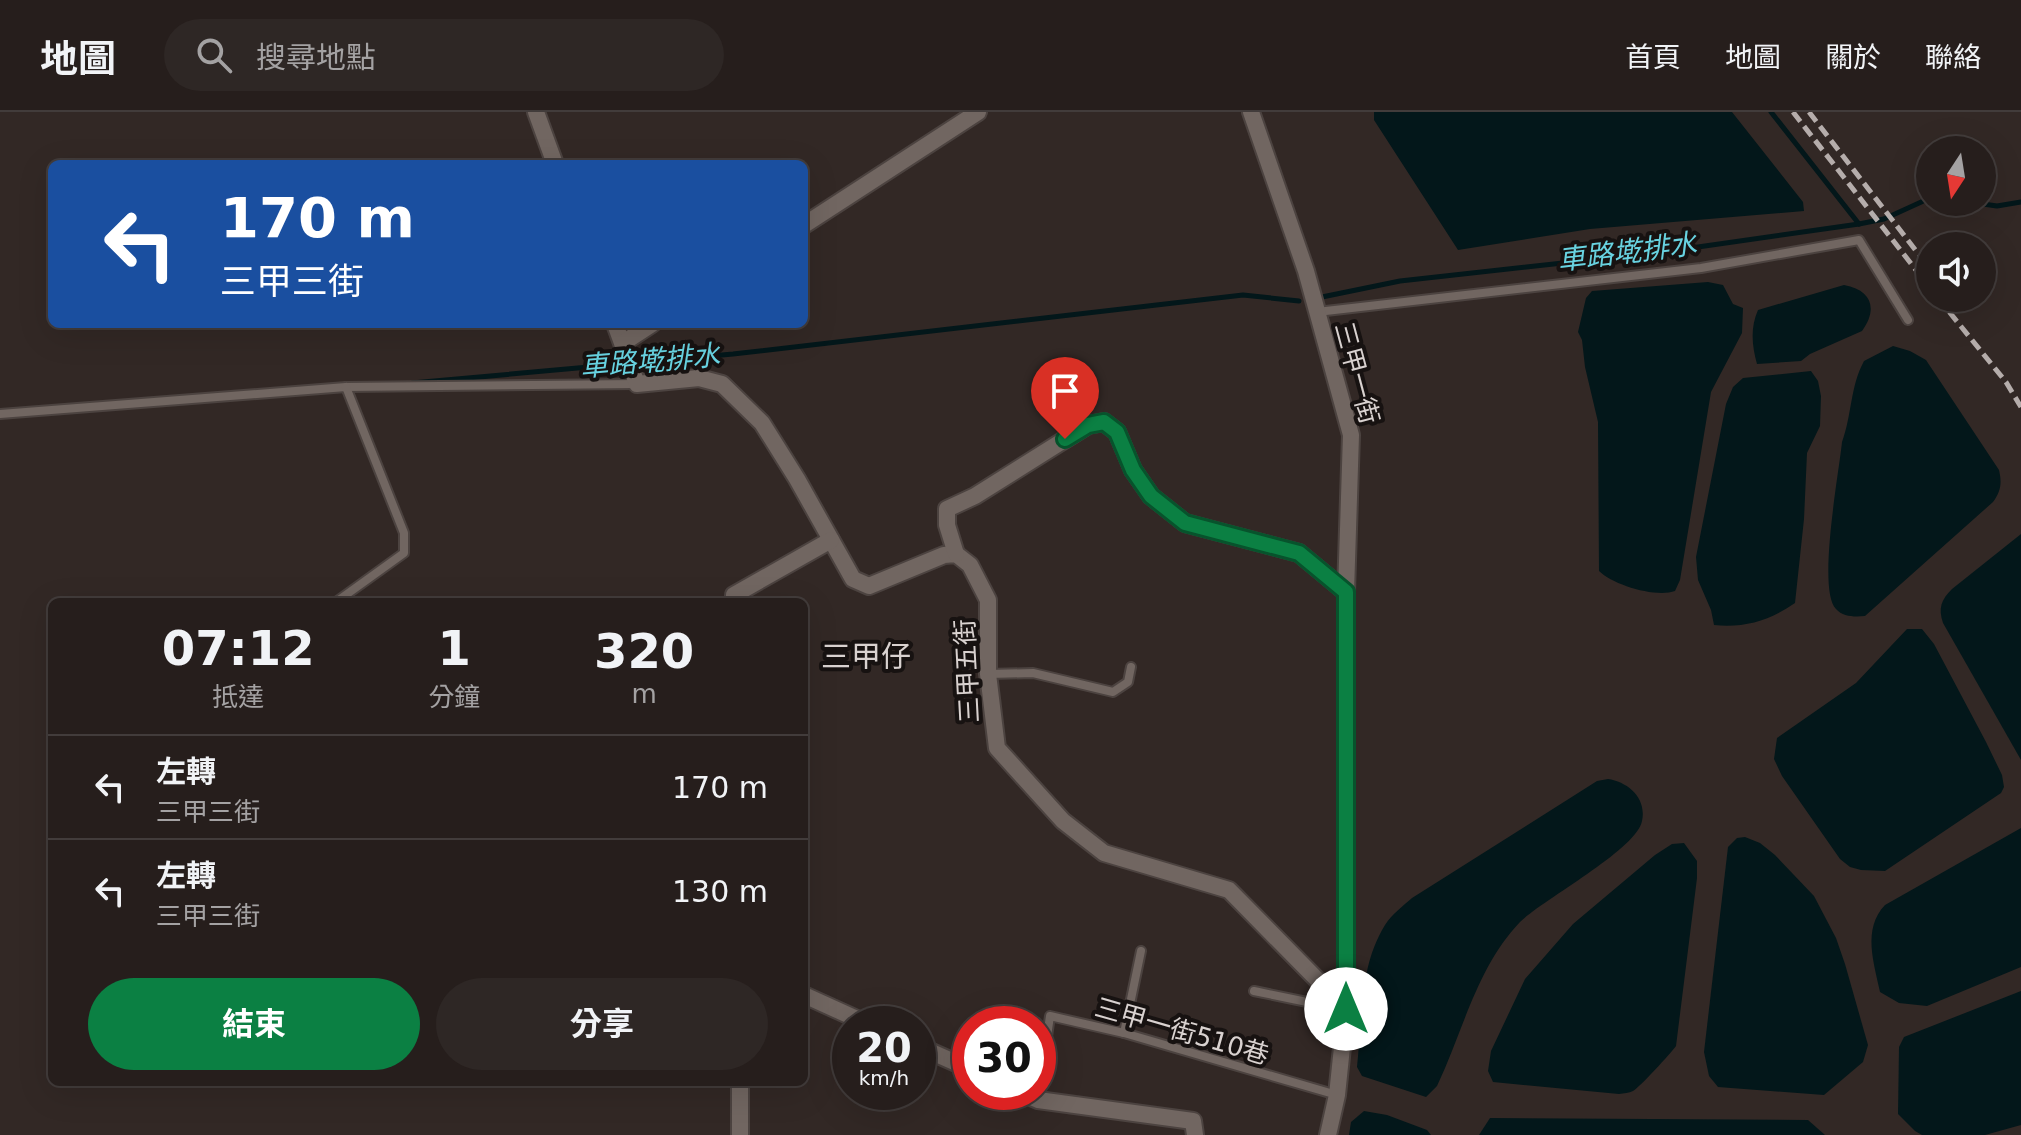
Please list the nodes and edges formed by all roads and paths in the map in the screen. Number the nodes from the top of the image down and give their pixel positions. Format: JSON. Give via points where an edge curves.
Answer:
{"nodes":[{"id":1,"x":536,"y":112,"type":"edge"},
{"id":2,"x":978,"y":112,"type":"edge"},
{"id":3,"x":1251,"y":112,"type":"edge"},
{"id":4,"x":554,"y":160,"type":"edge"},
{"id":5,"x":808,"y":222,"type":"edge"},
{"id":6,"x":1316,"y":312,"type":"junction"},
{"id":7,"x":1908,"y":320,"type":"dead end"},
{"id":8,"x":617,"y":328,"type":"edge"},
{"id":9,"x":646,"y":328,"type":"edge"},
{"id":10,"x":623,"y":343,"type":"junction"},
{"id":11,"x":637,"y":384,"type":"junction"},
{"id":12,"x":346,"y":387,"type":"junction"},
{"id":13,"x":0,"y":414,"type":"edge"},
{"id":14,"x":831,"y":540,"type":"junction"},
{"id":15,"x":956,"y":554,"type":"junction"},
{"id":16,"x":1346,"y":592,"type":"junction"},
{"id":17,"x":342,"y":598,"type":"edge"},
{"id":18,"x":734,"y":598,"type":"edge"},
{"id":19,"x":1131,"y":667,"type":"dead end"},
{"id":20,"x":988,"y":674,"type":"junction"},
{"id":21,"x":1141,"y":951,"type":"dead end"},
{"id":22,"x":1254,"y":991,"type":"dead end"},
{"id":23,"x":808,"y":997,"type":"edge"},
{"id":24,"x":832,"y":1008,"type":"edge"},
{"id":25,"x":1346,"y":1009,"type":"junction"},
{"id":26,"x":1056,"y":1017,"type":"edge"},
{"id":27,"x":1124,"y":1033,"type":"junction"},
{"id":28,"x":740,"y":1086,"type":"edge"},
{"id":29,"x":1337,"y":1095,"type":"junction"},
{"id":30,"x":1056,"y":1102,"type":"edge"},
{"id":31,"x":740,"y":1135,"type":"edge"},
{"id":32,"x":1195,"y":1135,"type":"edge"},
{"id":33,"x":1328,"y":1135,"type":"edge"}],
"edges":[{"from":1,"to":4,"type":"street"},
{"from":2,"to":5,"type":"street"},
{"from":3,"to":6,"type":"street","name":"三甲一街"},
{"from":6,"to":7,"type":"lane","via":[[1701,268],[1859,240]]},
{"from":6,"to":16,"type":"street","name":"三甲一街","via":[[1351,435]]},
{"from":8,"to":10,"type":"street"},
{"from":9,"to":10,"type":"street"},
{"from":10,"to":11,"type":"street"},
{"from":11,"to":12,"type":"lane"},
{"from":11,"to":14,"type":"street","via":[[699,378],[722,384],[762,423]]},
{"from":12,"to":13,"type":"lane"},
{"from":12,"to":17,"type":"lane","via":[[404,533],[404,553]]},
{"from":14,"to":15,"type":"street","via":[[853,579],[869,586]]},
{"from":14,"to":18,"type":"street"},
{"from":15,"to":16,"type":"street","via":[[947,509],[1088,425],[1104,422],[1117,432],[1151,496],[1185,523],[1299,553]]},
{"from":15,"to":20,"type":"street","name":"三甲五街","via":[[970,565],[988,600]]},
{"from":16,"to":25,"type":"street","name":"三甲一街"},
{"from":19,"to":20,"type":"lane","via":[[1128,682],[1113,692],[1033,673]]},
{"from":20,"to":25,"type":"street","name":"三甲五街","via":[[997,748],[1063,821],[1104,853],[1229,890]]},
{"from":21,"to":27,"type":"lane"},
{"from":22,"to":25,"type":"lane"},
{"from":23,"to":24,"type":"street"},
{"from":25,"to":29,"type":"street","name":"三甲一街"},
{"from":26,"to":27,"type":"lane","name":"三甲一街510巷"},
{"from":27,"to":29,"type":"lane","name":"三甲一街510巷"},
{"from":28,"to":31,"type":"street"},
{"from":29,"to":33,"type":"street","name":"三甲一街"},
{"from":30,"to":32,"type":"street","via":[[1193,1121]]}]}
